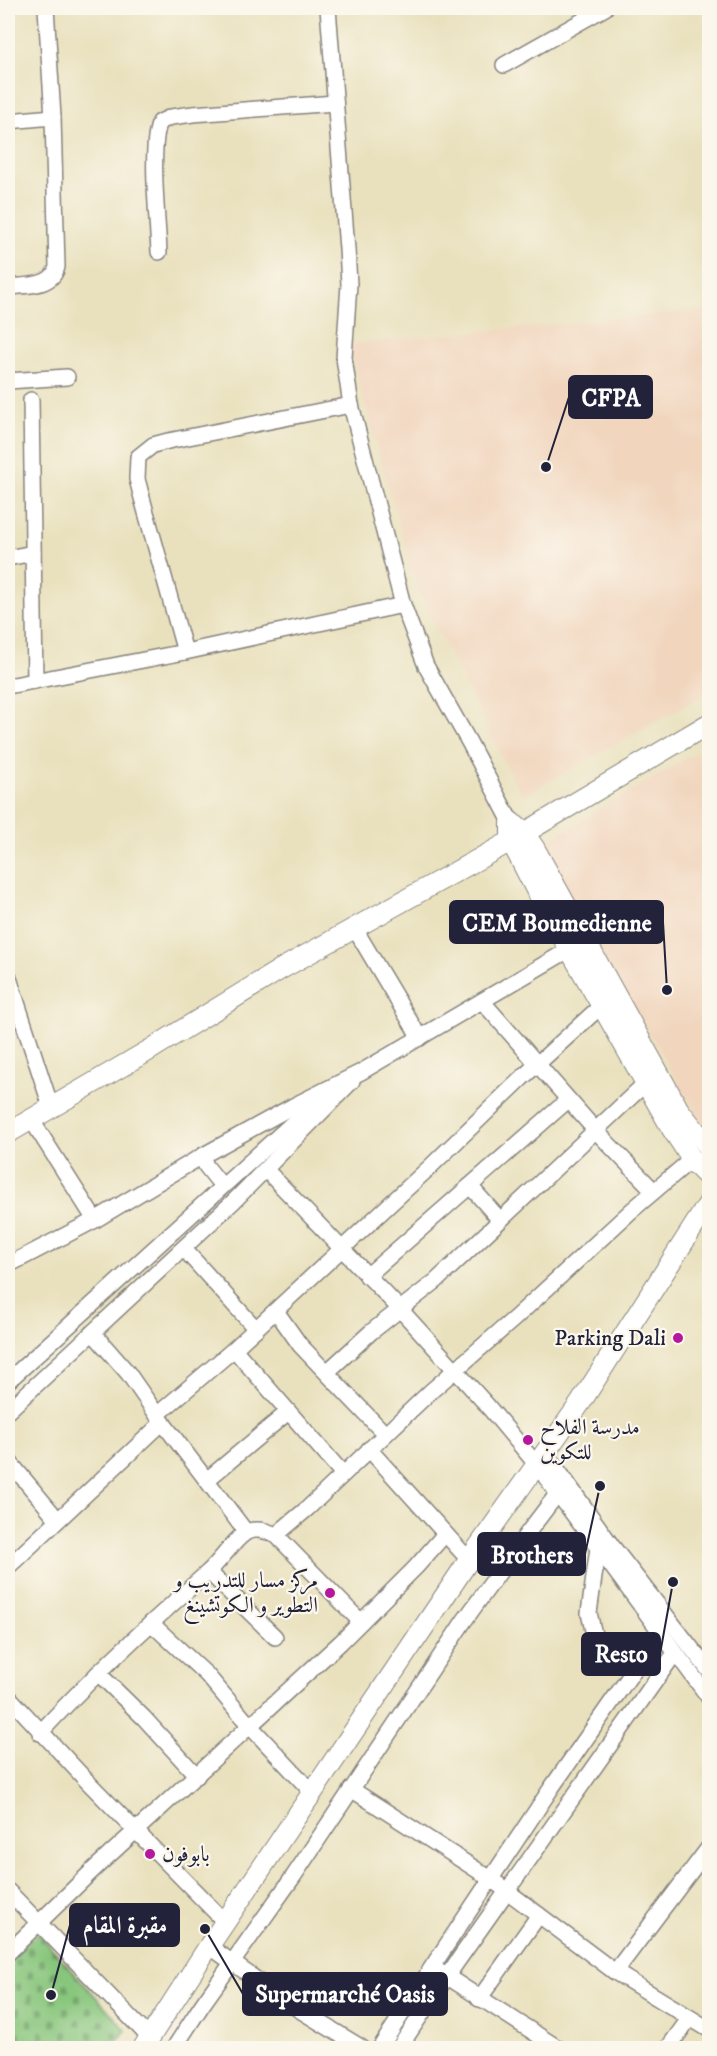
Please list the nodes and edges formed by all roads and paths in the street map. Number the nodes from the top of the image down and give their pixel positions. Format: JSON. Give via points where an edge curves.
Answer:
{"nodes":[{"id":1,"x":46,"y":8,"type":"edge"},
{"id":2,"x":328,"y":8,"type":"edge"},
{"id":3,"x":605,"y":8,"type":"edge"},
{"id":4,"x":504,"y":65,"type":"dead end"},
{"id":5,"x":335,"y":103,"type":"junction"},
{"id":6,"x":52,"y":117,"type":"junction"},
{"id":7,"x":8,"y":121,"type":"edge"},
{"id":8,"x":159,"y":252,"type":"dead end"},
{"id":9,"x":8,"y":287,"type":"edge"},
{"id":10,"x":67,"y":377,"type":"dead end"},
{"id":11,"x":8,"y":381,"type":"edge"},
{"id":12,"x":31,"y":400,"type":"dead end"},
{"id":13,"x":351,"y":405,"type":"junction"},
{"id":14,"x":33,"y":553,"type":"junction"},
{"id":15,"x":8,"y":558,"type":"edge"},
{"id":16,"x":403,"y":604,"type":"junction"},
{"id":17,"x":185,"y":652,"type":"junction"},
{"id":18,"x":35,"y":681,"type":"junction"},
{"id":19,"x":8,"y":686,"type":"edge"},
{"id":20,"x":710,"y":723,"type":"edge"},
{"id":21,"x":515,"y":832,"type":"junction"},
{"id":22,"x":355,"y":929,"type":"junction"},
{"id":23,"x":577,"y":945,"type":"junction"},
{"id":24,"x":8,"y":975,"type":"edge"},
{"id":25,"x":482,"y":1001,"type":"junction"},
{"id":26,"x":601,"y":1006,"type":"junction"},
{"id":27,"x":420,"y":1038,"type":"junction"},
{"id":28,"x":537,"y":1064,"type":"junction"},
{"id":29,"x":361,"y":1072,"type":"junction"},
{"id":30,"x":652,"y":1077,"type":"junction"},
{"id":31,"x":334,"y":1086,"type":"junction"},
{"id":32,"x":568,"y":1100,"type":"junction"},
{"id":33,"x":51,"y":1107,"type":"junction"},
{"id":34,"x":31,"y":1119,"type":"junction"},
{"id":35,"x":596,"y":1131,"type":"junction"},
{"id":36,"x":8,"y":1132,"type":"edge"},
{"id":37,"x":710,"y":1149,"type":"edge"},
{"id":38,"x":202,"y":1156,"type":"junction"},
{"id":39,"x":692,"y":1159,"type":"junction"},
{"id":40,"x":266,"y":1170,"type":"junction"},
{"id":41,"x":710,"y":1179,"type":"edge"},
{"id":42,"x":222,"y":1186,"type":"junction"},
{"id":43,"x":470,"y":1186,"type":"junction"},
{"id":44,"x":654,"y":1191,"type":"junction"},
{"id":45,"x":710,"y":1201,"type":"edge"},
{"id":46,"x":94,"y":1220,"type":"junction"},
{"id":47,"x":500,"y":1220,"type":"junction"},
{"id":48,"x":184,"y":1249,"type":"junction"},
{"id":49,"x":341,"y":1250,"type":"junction"},
{"id":50,"x":8,"y":1265,"type":"edge"},
{"id":51,"x":367,"y":1276,"type":"junction"},
{"id":52,"x":123,"y":1277,"type":"junction"},
{"id":53,"x":135,"y":1292,"type":"junction"},
{"id":54,"x":399,"y":1308,"type":"junction"},
{"id":55,"x":276,"y":1311,"type":"junction"},
{"id":56,"x":256,"y":1329,"type":"junction"},
{"id":57,"x":93,"y":1333,"type":"junction"},
{"id":58,"x":234,"y":1349,"type":"junction"},
{"id":59,"x":455,"y":1370,"type":"junction"},
{"id":60,"x":327,"y":1372,"type":"junction"},
{"id":61,"x":8,"y":1381,"type":"edge"},
{"id":62,"x":8,"y":1411,"type":"edge"},
{"id":63,"x":288,"y":1412,"type":"junction"},
{"id":64,"x":160,"y":1419,"type":"junction"},
{"id":65,"x":385,"y":1434,"type":"junction"},
{"id":66,"x":369,"y":1449,"type":"junction"},
{"id":67,"x":541,"y":1458,"type":"junction"},
{"id":68,"x":8,"y":1460,"type":"edge"},
{"id":69,"x":343,"y":1474,"type":"junction"},
{"id":70,"x":208,"y":1479,"type":"junction"},
{"id":71,"x":558,"y":1493,"type":"junction"},
{"id":72,"x":58,"y":1520,"type":"junction"},
{"id":73,"x":246,"y":1532,"type":"junction"},
{"id":74,"x":445,"y":1534,"type":"junction"},
{"id":75,"x":276,"y":1535,"type":"junction"},
{"id":76,"x":601,"y":1542,"type":"junction"},
{"id":77,"x":469,"y":1560,"type":"junction"},
{"id":78,"x":8,"y":1567,"type":"edge"},
{"id":79,"x":209,"y":1572,"type":"junction"},
{"id":80,"x":361,"y":1622,"type":"junction"},
{"id":81,"x":151,"y":1623,"type":"junction"},
{"id":82,"x":660,"y":1633,"type":"junction"},
{"id":83,"x":274,"y":1637,"type":"dead end"},
{"id":84,"x":675,"y":1653,"type":"junction"},
{"id":85,"x":599,"y":1656,"type":"dead end"},
{"id":86,"x":710,"y":1672,"type":"edge"},
{"id":87,"x":98,"y":1673,"type":"junction"},
{"id":88,"x":8,"y":1696,"type":"edge"},
{"id":89,"x":709,"y":1699,"type":"edge"},
{"id":90,"x":249,"y":1725,"type":"junction"},
{"id":91,"x":40,"y":1733,"type":"junction"},
{"id":92,"x":197,"y":1776,"type":"junction"},
{"id":93,"x":351,"y":1789,"type":"junction"},
{"id":94,"x":313,"y":1793,"type":"junction"},
{"id":95,"x":137,"y":1830,"type":"junction"},
{"id":96,"x":710,"y":1846,"type":"edge"},
{"id":97,"x":491,"y":1879,"type":"junction"},
{"id":98,"x":8,"y":1891,"type":"edge"},
{"id":99,"x":506,"y":1892,"type":"junction"},
{"id":100,"x":539,"y":1915,"type":"junction"},
{"id":101,"x":38,"y":1922,"type":"junction"},
{"id":102,"x":226,"y":1923,"type":"junction"},
{"id":103,"x":209,"y":1946,"type":"junction"},
{"id":104,"x":8,"y":1953,"type":"edge"},
{"id":105,"x":233,"y":1964,"type":"junction"},
{"id":106,"x":432,"y":1967,"type":"junction"},
{"id":107,"x":615,"y":1972,"type":"junction"},
{"id":108,"x":447,"y":1976,"type":"junction"},
{"id":109,"x":479,"y":1999,"type":"junction"},
{"id":110,"x":689,"y":2019,"type":"junction"},
{"id":111,"x":710,"y":2030,"type":"edge"},
{"id":112,"x":146,"y":2043,"type":"edge"},
{"id":113,"x":174,"y":2049,"type":"edge"},
{"id":114,"x":362,"y":2049,"type":"edge"},
{"id":115,"x":380,"y":2049,"type":"edge"},
{"id":116,"x":399,"y":2049,"type":"edge"},
{"id":117,"x":558,"y":2049,"type":"edge"},
{"id":118,"x":668,"y":2049,"type":"edge"}],
"edges":[{"from":1,"to":6,"type":"street"},
{"from":2,"to":5,"type":"street"},
{"from":3,"to":4,"type":"street"},
{"from":5,"to":8,"type":"street","via":[[193,114],[160,122],[155,166]]},
{"from":5,"to":13,"type":"street","via":[[349,284],[344,358]]},
{"from":6,"to":7,"type":"street"},
{"from":6,"to":9,"type":"street","via":[[56,273],[36,285]]},
{"from":10,"to":11,"type":"street"},
{"from":12,"to":14,"type":"street"},
{"from":13,"to":16,"type":"street"},
{"from":13,"to":17,"type":"street","via":[[168,441],[153,445],[138,457],[137,479]]},
{"from":14,"to":15,"type":"street"},
{"from":14,"to":18,"type":"street"},
{"from":16,"to":17,"type":"street"},
{"from":16,"to":21,"type":"street","via":[[426,666]]},
{"from":17,"to":18,"type":"street"},
{"from":18,"to":19,"type":"street"},
{"from":20,"to":21,"type":"street"},
{"from":21,"to":22,"type":"street"},
{"from":21,"to":23,"type":"street"},
{"from":22,"to":27,"type":"street"},
{"from":22,"to":33,"type":"street"},
{"from":23,"to":25,"type":"street"},
{"from":23,"to":26,"type":"street"},
{"from":23,"to":30,"type":"street"},
{"from":24,"to":33,"type":"street"},
{"from":25,"to":27,"type":"street"},
{"from":25,"to":28,"type":"street"},
{"from":26,"to":28,"type":"street"},
{"from":26,"to":30,"type":"street"},
{"from":27,"to":29,"type":"street"},
{"from":28,"to":32,"type":"street"},
{"from":28,"to":49,"type":"street"},
{"from":29,"to":31,"type":"street"},
{"from":29,"to":40,"type":"street"},
{"from":30,"to":35,"type":"street"},
{"from":30,"to":37,"type":"street"},
{"from":30,"to":39,"type":"street","via":[[672,1130]]},
{"from":31,"to":38,"type":"street"},
{"from":31,"to":42,"type":"street"},
{"from":32,"to":35,"type":"street"},
{"from":32,"to":43,"type":"street"},
{"from":33,"to":34,"type":"street"},
{"from":34,"to":36,"type":"street"},
{"from":34,"to":46,"type":"street"},
{"from":35,"to":44,"type":"street"},
{"from":35,"to":47,"type":"street"},
{"from":38,"to":42,"type":"street"},
{"from":38,"to":46,"type":"street"},
{"from":39,"to":41,"type":"street"},
{"from":39,"to":44,"type":"street"},
{"from":40,"to":48,"type":"street"},
{"from":40,"to":49,"type":"street"},
{"from":42,"to":52,"type":"street"},
{"from":43,"to":47,"type":"street"},
{"from":43,"to":51,"type":"street"},
{"from":44,"to":59,"type":"street"},
{"from":45,"to":67,"type":"street"},
{"from":46,"to":50,"type":"street"},
{"from":47,"to":54,"type":"street","via":[[436,1281]]},
{"from":48,"to":53,"type":"street"},
{"from":48,"to":56,"type":"street"},
{"from":49,"to":51,"type":"street"},
{"from":49,"to":55,"type":"street"},
{"from":51,"to":54,"type":"street"},
{"from":52,"to":53,"type":"street"},
{"from":52,"to":61,"type":"street"},
{"from":53,"to":57,"type":"street"},
{"from":54,"to":59,"type":"street"},
{"from":54,"to":60,"type":"street"},
{"from":55,"to":56,"type":"street"},
{"from":55,"to":60,"type":"street","via":[[300,1345]]},
{"from":56,"to":58,"type":"street"},
{"from":57,"to":62,"type":"street"},
{"from":57,"to":64,"type":"street","via":[[128,1372]]},
{"from":58,"to":63,"type":"street"},
{"from":58,"to":64,"type":"street"},
{"from":59,"to":65,"type":"street"},
{"from":59,"to":67,"type":"street"},
{"from":60,"to":65,"type":"street"},
{"from":63,"to":69,"type":"street"},
{"from":63,"to":70,"type":"street"},
{"from":64,"to":70,"type":"street"},
{"from":64,"to":72,"type":"street"},
{"from":65,"to":66,"type":"street"},
{"from":66,"to":69,"type":"street"},
{"from":66,"to":74,"type":"street"},
{"from":67,"to":71,"type":"street"},
{"from":67,"to":76,"type":"street"},
{"from":67,"to":77,"type":"street"},
{"from":68,"to":72,"type":"street"},
{"from":69,"to":75,"type":"street"},
{"from":70,"to":73,"type":"street"},
{"from":71,"to":76,"type":"street"},
{"from":71,"to":93,"type":"street","via":[[464,1621]]},
{"from":72,"to":78,"type":"street"},
{"from":73,"to":75,"type":"street","via":[[259,1530]]},
{"from":73,"to":79,"type":"street"},
{"from":74,"to":77,"type":"street"},
{"from":74,"to":80,"type":"street"},
{"from":75,"to":80,"type":"street"},
{"from":76,"to":82,"type":"street"},
{"from":76,"to":85,"type":"street","via":[[589,1613]]},
{"from":76,"to":86,"type":"street"},
{"from":77,"to":94,"type":"street"},
{"from":79,"to":81,"type":"street"},
{"from":79,"to":83,"type":"street"},
{"from":80,"to":90,"type":"street"},
{"from":81,"to":87,"type":"street"},
{"from":81,"to":90,"type":"street","via":[[207,1675]]},
{"from":82,"to":84,"type":"street"},
{"from":82,"to":97,"type":"street"},
{"from":84,"to":89,"type":"street"},
{"from":84,"to":99,"type":"street"},
{"from":87,"to":91,"type":"street"},
{"from":87,"to":92,"type":"street"},
{"from":88,"to":91,"type":"street"},
{"from":90,"to":92,"type":"street"},
{"from":90,"to":94,"type":"street"},
{"from":91,"to":95,"type":"street"},
{"from":92,"to":95,"type":"street"},
{"from":93,"to":97,"type":"street"},
{"from":93,"to":105,"type":"street"},
{"from":94,"to":102,"type":"street"},
{"from":95,"to":101,"type":"street"},
{"from":95,"to":102,"type":"street"},
{"from":96,"to":107,"type":"street"},
{"from":97,"to":99,"type":"street"},
{"from":97,"to":106,"type":"street"},
{"from":98,"to":101,"type":"street"},
{"from":99,"to":100,"type":"street"},
{"from":99,"to":108,"type":"street"},
{"from":100,"to":107,"type":"street"},
{"from":100,"to":109,"type":"street"},
{"from":101,"to":104,"type":"street"},
{"from":101,"to":112,"type":"street"},
{"from":102,"to":103,"type":"street"},
{"from":103,"to":105,"type":"street"},
{"from":103,"to":112,"type":"street"},
{"from":105,"to":113,"type":"street"},
{"from":105,"to":114,"type":"street"},
{"from":106,"to":108,"type":"street"},
{"from":106,"to":115,"type":"street"},
{"from":107,"to":110,"type":"street"},
{"from":108,"to":109,"type":"street"},
{"from":108,"to":116,"type":"street"},
{"from":109,"to":117,"type":"street"},
{"from":110,"to":111,"type":"street"},
{"from":110,"to":118,"type":"street"}]}
